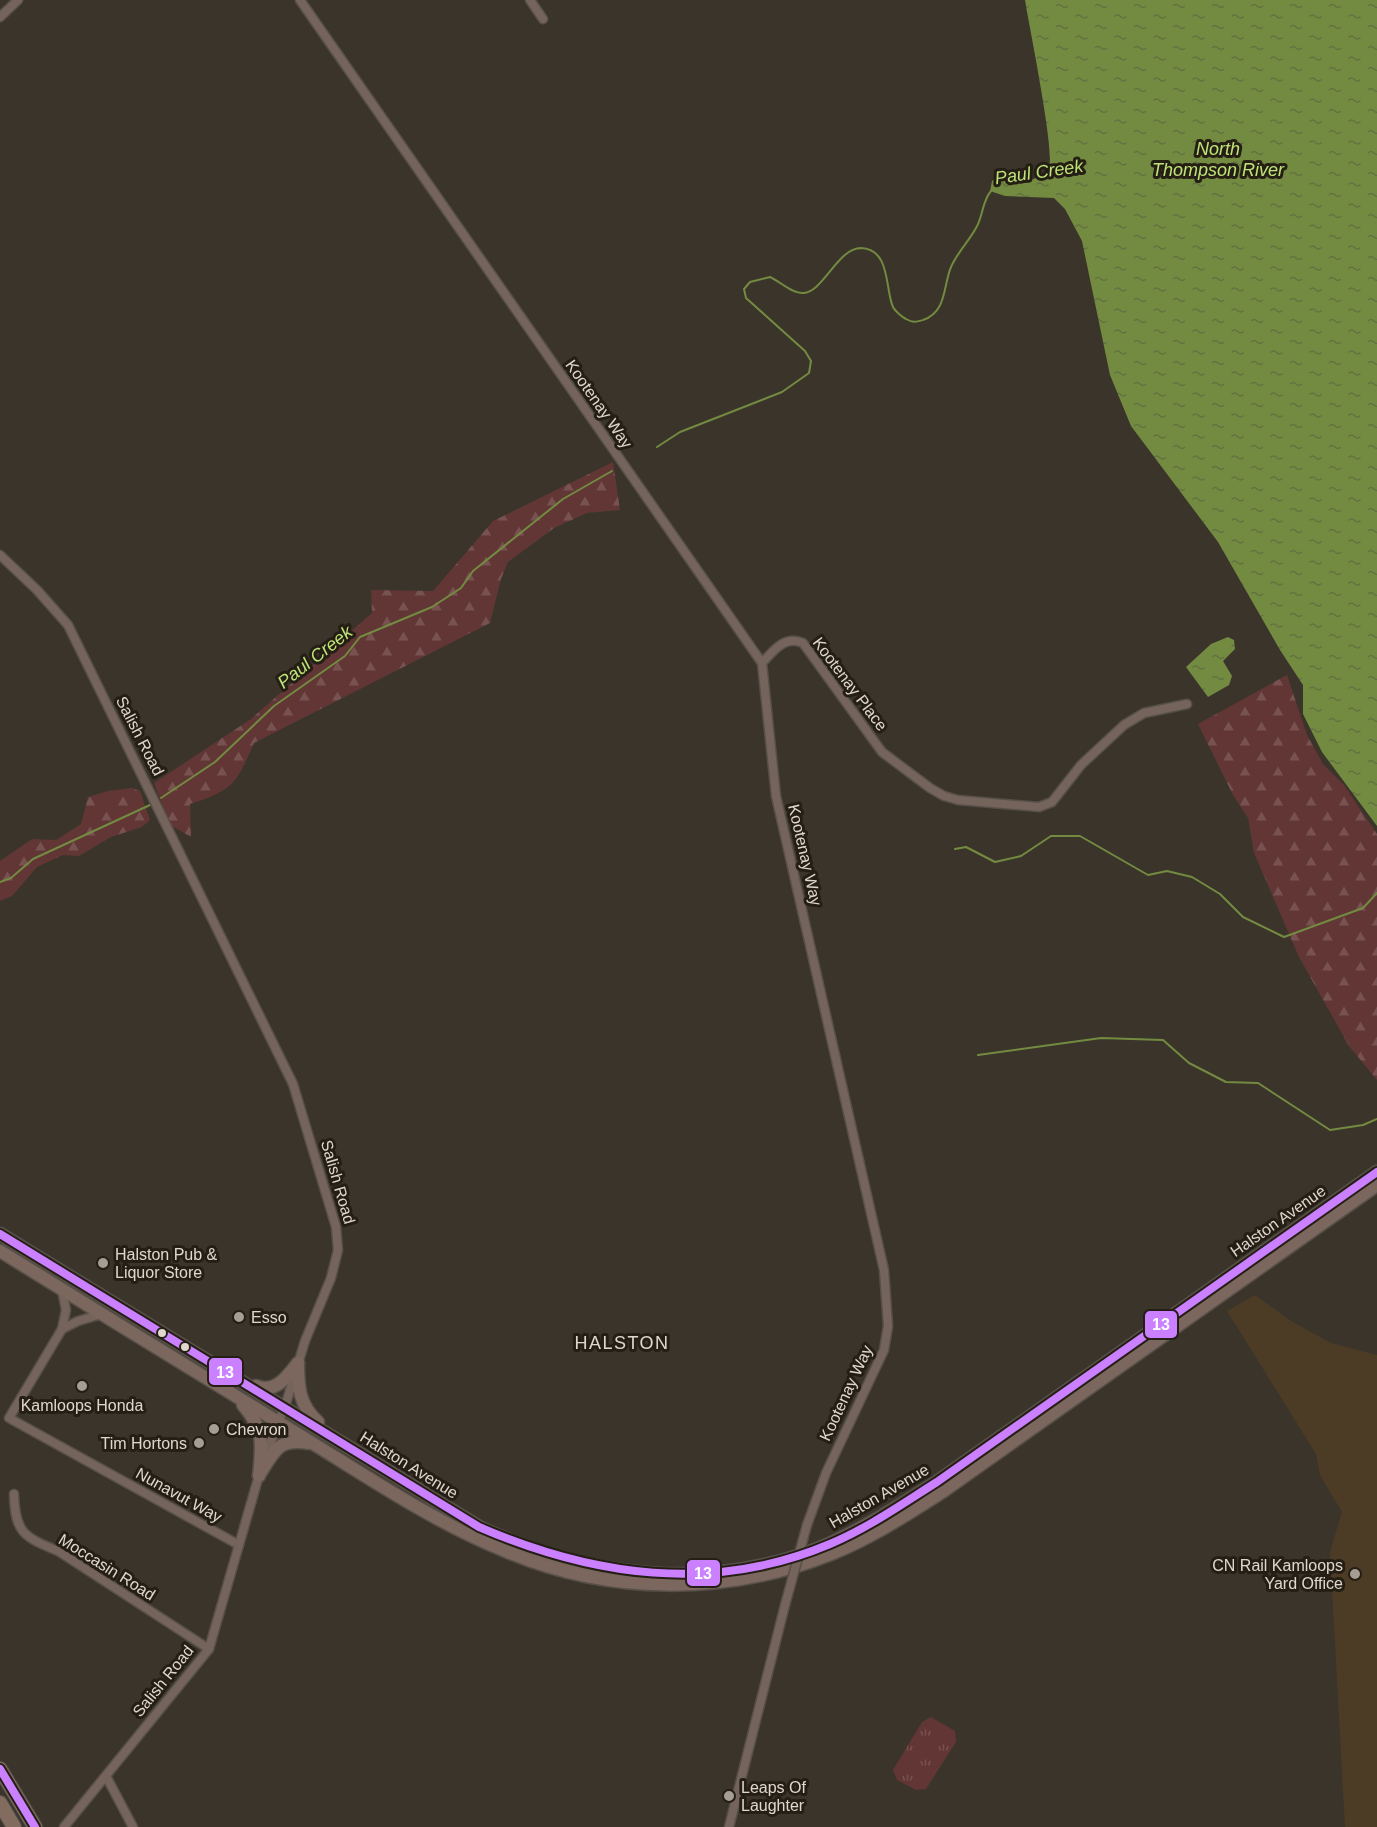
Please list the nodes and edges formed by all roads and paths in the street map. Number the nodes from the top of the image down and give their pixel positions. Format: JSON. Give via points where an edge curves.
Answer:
{"nodes":[{"id":1,"x":18,"y":0,"type":"edge"},
{"id":2,"x":300,"y":0,"type":"edge"},
{"id":3,"x":530,"y":0,"type":"edge"},
{"id":4,"x":0,"y":17,"type":"edge"},
{"id":5,"x":543,"y":19,"type":"dead end"},
{"id":6,"x":0,"y":555,"type":"edge"},
{"id":7,"x":762,"y":663,"type":"junction"},
{"id":8,"x":1187,"y":704,"type":"dead end"},
{"id":9,"x":1377,"y":1172,"type":"edge"},
{"id":10,"x":1377,"y":1185,"type":"edge"},
{"id":11,"x":0,"y":1234,"type":"edge"},
{"id":12,"x":0,"y":1251,"type":"edge"},
{"id":13,"x":1249,"y":1268,"type":"junction"},
{"id":14,"x":62,"y":1290,"type":"junction"},
{"id":15,"x":1198,"y":1305,"type":"junction"},
{"id":16,"x":102,"y":1314,"type":"junction"},
{"id":17,"x":62,"y":1329,"type":"junction"},
{"id":18,"x":298,"y":1363,"type":"junction"},
{"id":19,"x":241,"y":1380,"type":"junction"},
{"id":20,"x":237,"y":1397,"type":"junction"},
{"id":21,"x":284,"y":1406,"type":"junction"},
{"id":22,"x":278,"y":1422,"type":"junction"},
{"id":23,"x":334,"y":1437,"type":"junction"},
{"id":24,"x":313,"y":1444,"type":"junction"},
{"id":25,"x":259,"y":1476,"type":"junction"},
{"id":26,"x":14,"y":1494,"type":"dead end"},
{"id":27,"x":239,"y":1545,"type":"junction"},
{"id":28,"x":209,"y":1649,"type":"junction"},
{"id":29,"x":0,"y":1769,"type":"edge"},
{"id":30,"x":106,"y":1776,"type":"junction"},
{"id":31,"x":0,"y":1784,"type":"edge"},
{"id":32,"x":0,"y":1803,"type":"edge"},
{"id":33,"x":14,"y":1827,"type":"edge"},
{"id":34,"x":25,"y":1827,"type":"edge"},
{"id":35,"x":35,"y":1827,"type":"edge"},
{"id":36,"x":64,"y":1827,"type":"edge"},
{"id":37,"x":133,"y":1827,"type":"edge"},
{"id":38,"x":729,"y":1827,"type":"edge"}],
"edges":[{"from":1,"to":4,"type":"street"},
{"from":2,"to":7,"type":"street","name":"Kootenay Way"},
{"from":3,"to":5,"type":"street"},
{"from":6,"to":18,"type":"street","name":"Salish Road","via":[[68,625],[301,1107],[336,1227],[338,1251]]},
{"from":7,"to":8,"type":"street","name":"Kootenay Place","via":[[786,641],[803,643],[882,752],[944,796],[971,803],[1039,807],[1059,796],[1081,765],[1124,725],[1144,713]]},
{"from":7,"to":38,"type":"street","name":"Kootenay Way","bridge":true,"via":[[776,796],[884,1270],[888,1326],[884,1350],[826,1473],[807,1526]]},
{"from":9,"to":13,"type":"main road","name":"Halston Avenue"},
{"from":10,"to":13,"type":"main road","name":"Halston Avenue"},
{"from":11,"to":19,"type":"main road","name":"Halston Avenue"},
{"from":12,"to":14,"type":"main road","name":"Halston Avenue"},
{"from":13,"to":15,"type":"main road","name":"Halston Avenue"},
{"from":14,"to":16,"type":"main road","name":"Halston Avenue"},
{"from":14,"to":17,"type":"street","via":[[66,1310]]},
{"from":15,"to":23,"type":"main road","name":"Halston Avenue","via":[[888,1513],[828,1544],[737,1569],[646,1574],[544,1555],[479,1527]]},
{"from":15,"to":24,"type":"main road","name":"Halston Avenue","via":[[942,1492],[893,1523],[831,1554],[738,1580],[646,1584],[611,1581],[542,1565],[474,1537]]},
{"from":16,"to":17,"type":"street"},
{"from":16,"to":20,"type":"main road","name":"Halston Avenue"},
{"from":17,"to":27,"type":"street","name":"Nunavut Way","via":[[9,1418]]},
{"from":18,"to":19,"type":"main road","via":[[274,1387],[263,1389]]},
{"from":18,"to":21,"type":"street","name":"Salish Road"},
{"from":18,"to":23,"type":"main road","via":[[298,1389],[303,1403]]},
{"from":19,"to":21,"type":"main road","name":"Halston Avenue"},
{"from":20,"to":22,"type":"main road","name":"Halston Avenue"},
{"from":20,"to":25,"type":"main road","via":[[259,1426]]},
{"from":21,"to":22,"type":"street","name":"Salish Road"},
{"from":21,"to":23,"type":"main road","name":"Halston Avenue"},
{"from":22,"to":24,"type":"main road","name":"Halston Avenue"},
{"from":22,"to":25,"type":"street","name":"Salish Road"},
{"from":24,"to":25,"type":"main road","via":[[294,1441],[278,1447]]},
{"from":25,"to":27,"type":"street","name":"Salish Road"},
{"from":26,"to":28,"type":"street","name":"Moccasin Road","via":[[14,1517],[31,1540],[58,1551]]},
{"from":27,"to":28,"type":"street","name":"Salish Road"},
{"from":28,"to":30,"type":"street","name":"Salish Road"},
{"from":29,"to":35,"type":"highway"},
{"from":30,"to":36,"type":"street","name":"Salish Road"},
{"from":30,"to":37,"type":"street"},
{"from":31,"to":34,"type":"highway"},
{"from":32,"to":33,"type":"highway"}]}
